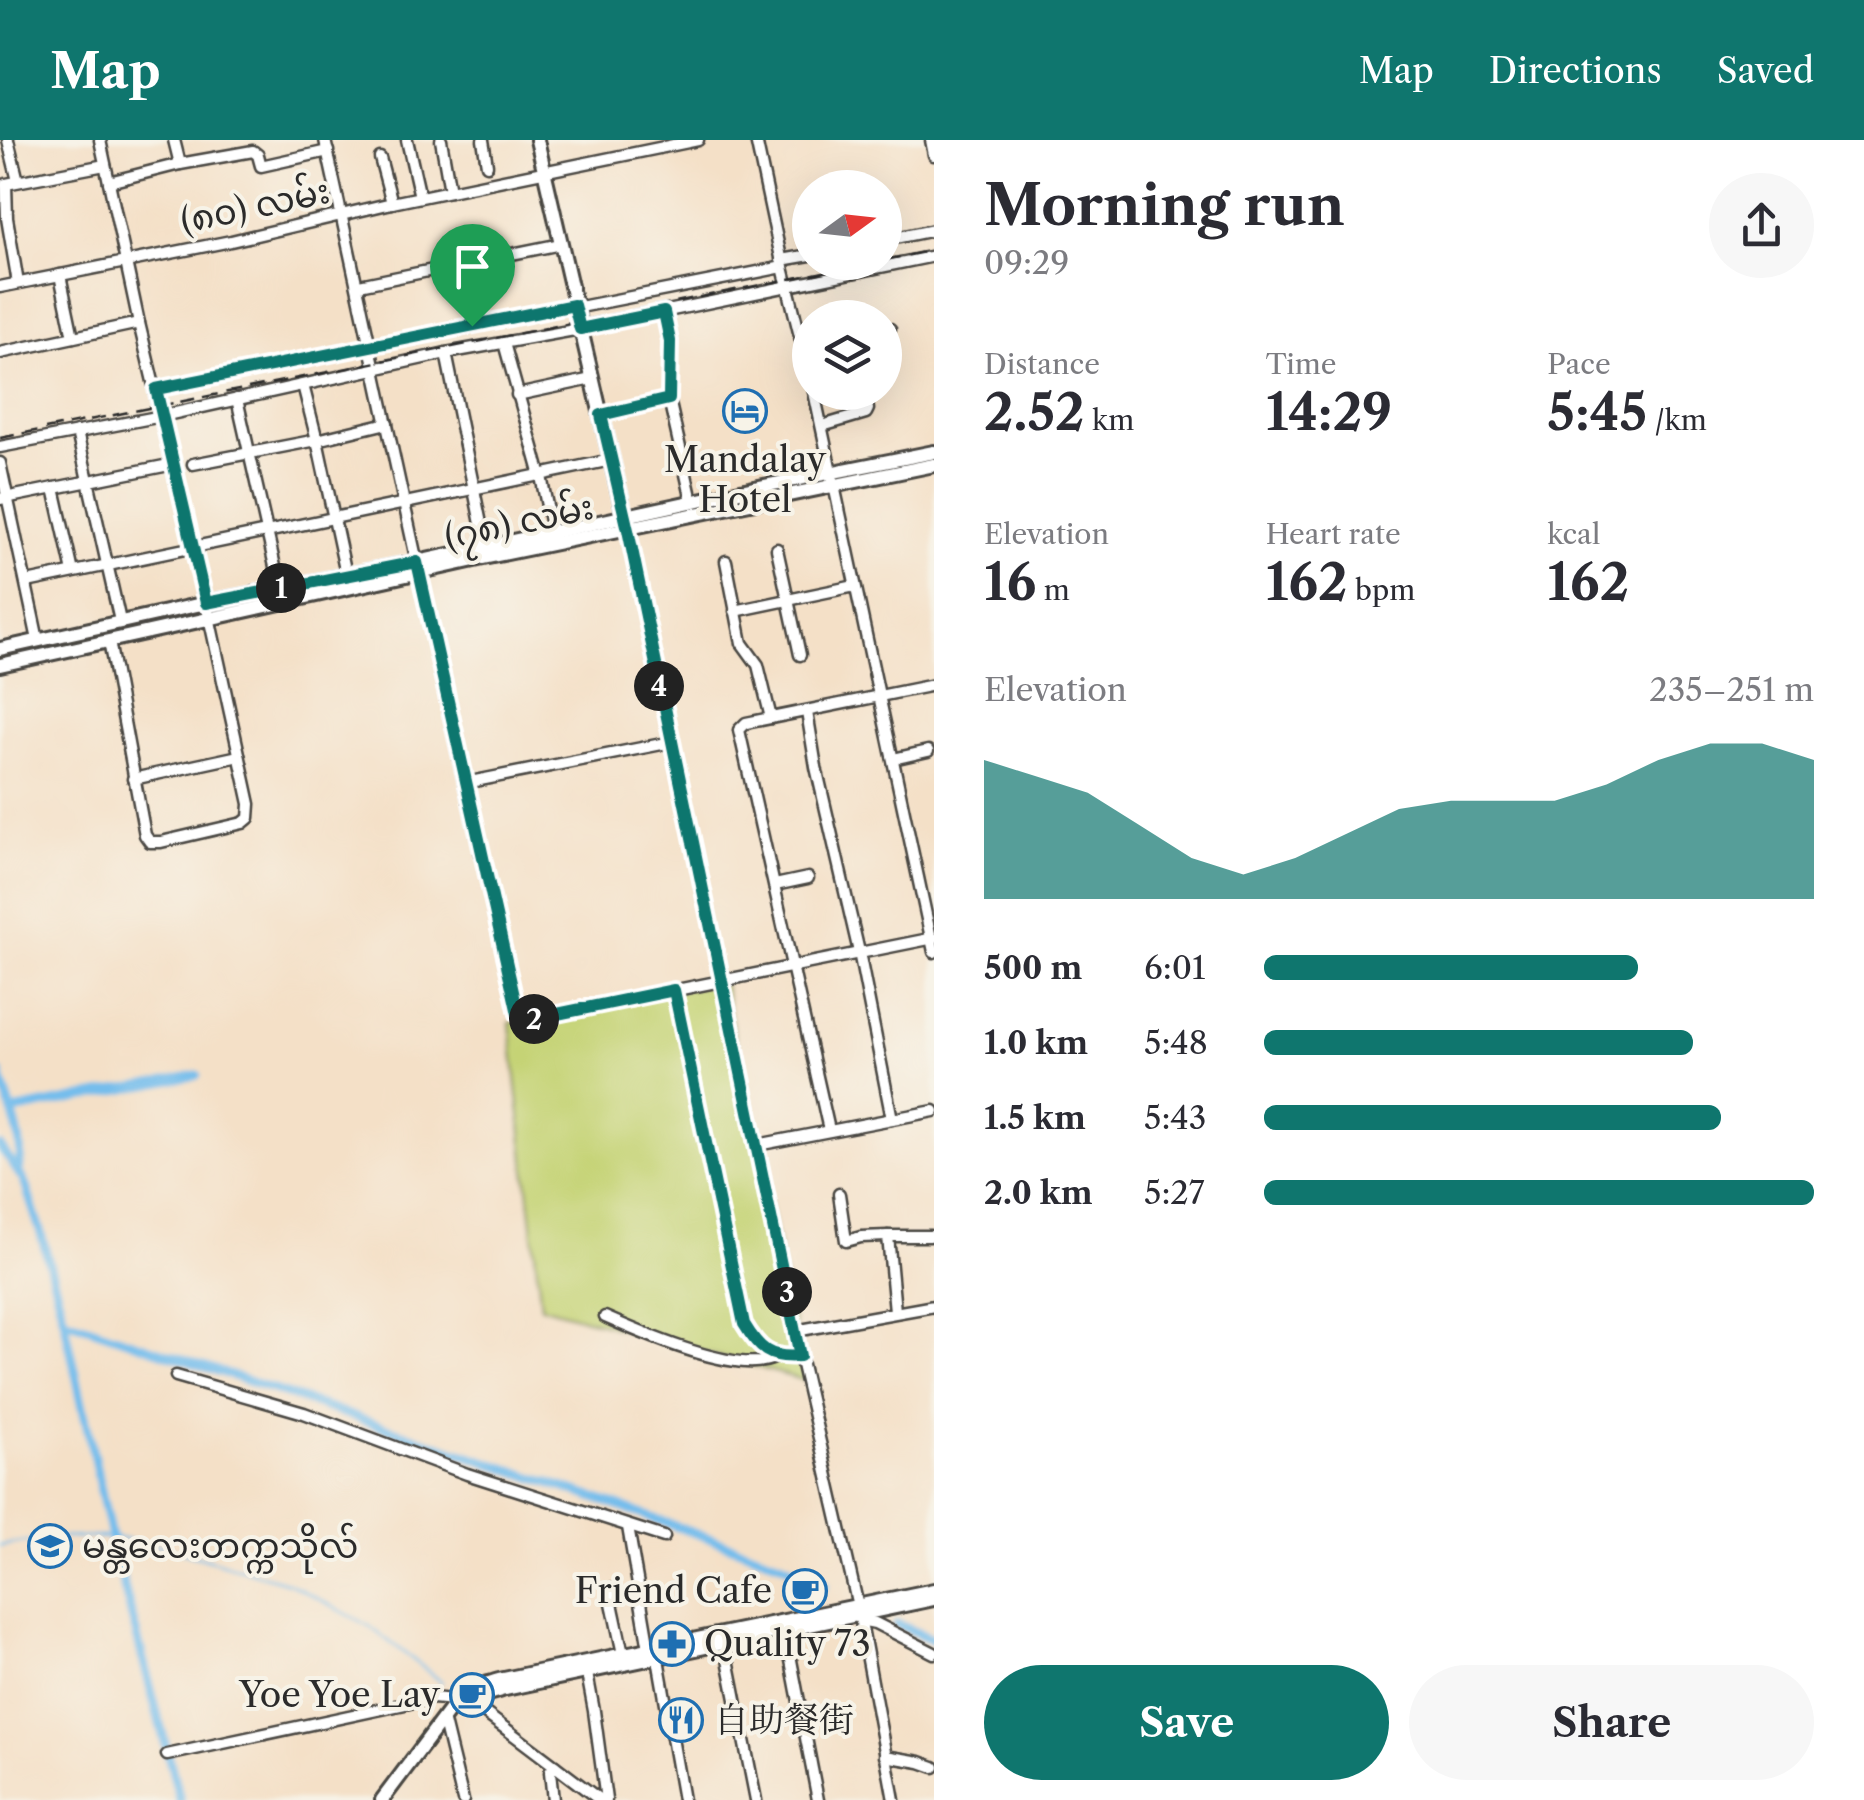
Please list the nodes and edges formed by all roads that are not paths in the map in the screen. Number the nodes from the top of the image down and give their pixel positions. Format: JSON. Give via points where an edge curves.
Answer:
{"nodes":[{"id":1,"x":8,"y":140,"type":"edge"},
{"id":2,"x":100,"y":140,"type":"edge"},
{"id":3,"x":174,"y":140,"type":"edge"},
{"id":4,"x":407,"y":140,"type":"edge"},
{"id":5,"x":441,"y":140,"type":"edge"},
{"id":6,"x":482,"y":140,"type":"edge"},
{"id":7,"x":537,"y":140,"type":"edge"},
{"id":8,"x":698,"y":140,"type":"edge"},
{"id":9,"x":756,"y":140,"type":"edge"},
{"id":10,"x":931,"y":140,"type":"edge"},
{"id":11,"x":326,"y":146,"type":"edge"},
{"id":12,"x":934,"y":155,"type":"edge"},
{"id":13,"x":380,"y":158,"type":"dead end"},
{"id":14,"x":180,"y":164,"type":"junction"},
{"id":15,"x":106,"y":165,"type":"junction"},
{"id":16,"x":487,"y":165,"type":"dead end"},
{"id":17,"x":544,"y":170,"type":"junction"},
{"id":18,"x":18,"y":181,"type":"junction"},
{"id":19,"x":109,"y":182,"type":"junction"},
{"id":20,"x":450,"y":191,"type":"junction"},
{"id":21,"x":420,"y":197,"type":"junction"},
{"id":22,"x":392,"y":203,"type":"junction"},
{"id":23,"x":343,"y":215,"type":"junction"},
{"id":24,"x":4,"y":219,"type":"edge"},
{"id":25,"x":934,"y":230,"type":"edge"},
{"id":26,"x":902,"y":237,"type":"edge"},
{"id":27,"x":561,"y":244,"type":"junction"},
{"id":28,"x":934,"y":256,"type":"edge"},
{"id":29,"x":792,"y":260,"type":"edge"},
{"id":30,"x":126,"y":262,"type":"junction"},
{"id":31,"x":782,"y":264,"type":"junction"},
{"id":32,"x":60,"y":275,"type":"junction"},
{"id":33,"x":18,"y":284,"type":"junction"},
{"id":34,"x":358,"y":285,"type":"junction"},
{"id":35,"x":788,"y":286,"type":"junction"},
{"id":36,"x":0,"y":288,"type":"edge"},
{"id":37,"x":792,"y":300,"type":"edge"},
{"id":38,"x":575,"y":307,"type":"junction"},
{"id":39,"x":664,"y":312,"type":"junction"},
{"id":40,"x":139,"y":323,"type":"junction"},
{"id":41,"x":580,"y":329,"type":"junction"},
{"id":42,"x":73,"y":338,"type":"junction"},
{"id":43,"x":504,"y":343,"type":"junction"},
{"id":44,"x":370,"y":346,"type":"junction"},
{"id":45,"x":0,"y":353,"type":"edge"},
{"id":46,"x":446,"y":353,"type":"junction"},
{"id":47,"x":375,"y":369,"type":"junction"},
{"id":48,"x":592,"y":378,"type":"junction"},
{"id":49,"x":303,"y":385,"type":"junction"},
{"id":50,"x":156,"y":389,"type":"junction"},
{"id":51,"x":517,"y":395,"type":"junction"},
{"id":52,"x":237,"y":399,"type":"junction"},
{"id":53,"x":669,"y":399,"type":"junction"},
{"id":54,"x":818,"y":410,"type":"edge"},
{"id":55,"x":868,"y":410,"type":"edge"},
{"id":56,"x":601,"y":415,"type":"junction"},
{"id":57,"x":162,"y":416,"type":"junction"},
{"id":58,"x":388,"y":423,"type":"junction"},
{"id":59,"x":822,"y":426,"type":"junction"},
{"id":60,"x":77,"y":432,"type":"junction"},
{"id":61,"x":317,"y":440,"type":"junction"},
{"id":62,"x":0,"y":447,"type":"edge"},
{"id":63,"x":934,"y":452,"type":"edge"},
{"id":64,"x":250,"y":453,"type":"junction"},
{"id":65,"x":611,"y":460,"type":"junction"},
{"id":66,"x":0,"y":463,"type":"edge"},
{"id":67,"x":174,"y":464,"type":"junction"},
{"id":68,"x":194,"y":464,"type":"dead end"},
{"id":69,"x":934,"y":465,"type":"edge"},
{"id":70,"x":541,"y":476,"type":"junction"},
{"id":71,"x":833,"y":479,"type":"junction"},
{"id":72,"x":90,"y":481,"type":"junction"},
{"id":73,"x":54,"y":488,"type":"junction"},
{"id":74,"x":474,"y":488,"type":"junction"},
{"id":75,"x":4,"y":498,"type":"edge"},
{"id":76,"x":692,"y":501,"type":"junction"},
{"id":77,"x":405,"y":502,"type":"junction"},
{"id":78,"x":334,"y":518,"type":"junction"},
{"id":79,"x":626,"y":523,"type":"junction"},
{"id":80,"x":268,"y":532,"type":"junction"},
{"id":81,"x":553,"y":538,"type":"junction"},
{"id":82,"x":193,"y":548,"type":"junction"},
{"id":83,"x":777,"y":549,"type":"dead end"},
{"id":84,"x":487,"y":552,"type":"junction"},
{"id":85,"x":726,"y":562,"type":"dead end"},
{"id":86,"x":108,"y":567,"type":"junction"},
{"id":87,"x":419,"y":568,"type":"junction"},
{"id":88,"x":73,"y":572,"type":"junction"},
{"id":89,"x":27,"y":582,"type":"junction"},
{"id":90,"x":347,"y":582,"type":"junction"},
{"id":91,"x":856,"y":586,"type":"junction"},
{"id":92,"x":280,"y":588,"type":"junction"},
{"id":93,"x":788,"y":600,"type":"junction"},
{"id":94,"x":206,"y":603,"type":"junction"},
{"id":95,"x":283,"y":604,"type":"junction"},
{"id":96,"x":735,"y":611,"type":"junction"},
{"id":97,"x":210,"y":620,"type":"junction"},
{"id":98,"x":120,"y":621,"type":"junction"},
{"id":99,"x":38,"y":640,"type":"junction"},
{"id":100,"x":109,"y":641,"type":"junction"},
{"id":101,"x":0,"y":649,"type":"edge"},
{"id":102,"x":800,"y":656,"type":"dead end"},
{"id":103,"x":0,"y":666,"type":"edge"},
{"id":104,"x":934,"y":685,"type":"edge"},
{"id":105,"x":880,"y":696,"type":"junction"},
{"id":106,"x":807,"y":712,"type":"junction"},
{"id":107,"x":771,"y":718,"type":"junction"},
{"id":108,"x":672,"y":742,"type":"junction"},
{"id":109,"x":928,"y":751,"type":"dead end"},
{"id":110,"x":239,"y":756,"type":"junction"},
{"id":111,"x":893,"y":759,"type":"junction"},
{"id":112,"x":133,"y":779,"type":"junction"},
{"id":113,"x":465,"y":783,"type":"junction"},
{"id":114,"x":808,"y":878,"type":"dead end"},
{"id":115,"x":775,"y":886,"type":"junction"},
{"id":116,"x":933,"y":938,"type":"edge"},
{"id":117,"x":858,"y":952,"type":"junction"},
{"id":118,"x":934,"y":952,"type":"edge"},
{"id":119,"x":793,"y":967,"type":"junction"},
{"id":120,"x":723,"y":982,"type":"junction"},
{"id":121,"x":674,"y":990,"type":"junction"},
{"id":122,"x":934,"y":1111,"type":"edge"},
{"id":123,"x":892,"y":1119,"type":"junction"},
{"id":124,"x":829,"y":1130,"type":"junction"},
{"id":125,"x":757,"y":1144,"type":"junction"},
{"id":126,"x":839,"y":1194,"type":"dead end"},
{"id":127,"x":888,"y":1236,"type":"junction"},
{"id":128,"x":930,"y":1236,"type":"dead end"},
{"id":129,"x":934,"y":1307,"type":"edge"},
{"id":130,"x":895,"y":1312,"type":"junction"},
{"id":131,"x":605,"y":1317,"type":"dead end"},
{"id":132,"x":794,"y":1331,"type":"junction"},
{"id":133,"x":777,"y":1356,"type":"junction"},
{"id":134,"x":800,"y":1356,"type":"junction"},
{"id":135,"x":176,"y":1376,"type":"dead end"},
{"id":136,"x":628,"y":1527,"type":"junction"},
{"id":137,"x":664,"y":1537,"type":"dead end"},
{"id":138,"x":609,"y":1589,"type":"dead end"},
{"id":139,"x":934,"y":1590,"type":"edge"},
{"id":140,"x":934,"y":1599,"type":"edge"},
{"id":141,"x":859,"y":1614,"type":"junction"},
{"id":142,"x":784,"y":1626,"type":"junction"},
{"id":143,"x":723,"y":1638,"type":"junction"},
{"id":144,"x":654,"y":1651,"type":"junction"},
{"id":145,"x":934,"y":1653,"type":"edge"},
{"id":146,"x":624,"y":1654,"type":"junction"},
{"id":147,"x":586,"y":1667,"type":"junction"},
{"id":148,"x":455,"y":1704,"type":"junction"},
{"id":149,"x":170,"y":1754,"type":"dead end"},
{"id":150,"x":934,"y":1754,"type":"edge"},
{"id":151,"x":885,"y":1756,"type":"junction"},
{"id":152,"x":920,"y":1762,"type":"junction"},
{"id":153,"x":554,"y":1766,"type":"junction"},
{"id":154,"x":934,"y":1767,"type":"edge"},
{"id":155,"x":382,"y":1800,"type":"edge"},
{"id":156,"x":463,"y":1800,"type":"edge"},
{"id":157,"x":553,"y":1800,"type":"edge"},
{"id":158,"x":603,"y":1800,"type":"edge"},
{"id":159,"x":682,"y":1800,"type":"edge"},
{"id":160,"x":756,"y":1800,"type":"edge"},
{"id":161,"x":818,"y":1800,"type":"edge"},
{"id":162,"x":894,"y":1800,"type":"edge"}],
"edges":[{"from":1,"to":18,"type":"street"},
{"from":2,"to":15,"type":"street"},
{"from":3,"to":14,"type":"street"},
{"from":4,"to":21,"type":"street"},
{"from":5,"to":20,"type":"street"},
{"from":6,"to":16,"type":"street"},
{"from":7,"to":17,"type":"main road"},
{"from":8,"to":17,"type":"street","name":"(၈၀) လမ်း"},
{"from":9,"to":31,"type":"street"},
{"from":10,"to":12,"type":"street"},
{"from":11,"to":14,"type":"street","via":[[262,166],[254,150]]},
{"from":11,"to":23,"type":"street"},
{"from":13,"to":22,"type":"street"},
{"from":14,"to":19,"type":"street"},
{"from":15,"to":18,"type":"street"},
{"from":15,"to":19,"type":"street"},
{"from":17,"to":20,"type":"street","name":"(၈၀) လမ်း"},
{"from":17,"to":27,"type":"main road"},
{"from":18,"to":24,"type":"street","via":[[6,184]]},
{"from":19,"to":30,"type":"street"},
{"from":20,"to":21,"type":"street","name":"(၈၀) လမ်း"},
{"from":21,"to":22,"type":"street","name":"(၈၀) လမ်း"},
{"from":22,"to":23,"type":"street","name":"(၈၀) လမ်း"},
{"from":23,"to":30,"type":"street","name":"(၈၀) လမ်း"},
{"from":23,"to":34,"type":"street"},
{"from":24,"to":33,"type":"street"},
{"from":25,"to":26,"type":"street"},
{"from":27,"to":34,"type":"street"},
{"from":27,"to":38,"type":"main road"},
{"from":28,"to":35,"type":"street"},
{"from":29,"to":31,"type":"street"},
{"from":30,"to":32,"type":"street","name":"(၈၀) လမ်း"},
{"from":30,"to":40,"type":"street"},
{"from":31,"to":35,"type":"street"},
{"from":31,"to":38,"type":"street"},
{"from":32,"to":33,"type":"street","name":"(၈၀) လမ်း"},
{"from":32,"to":42,"type":"street"},
{"from":33,"to":36,"type":"street","name":"(၈၀) လမ်း"},
{"from":34,"to":44,"type":"street"},
{"from":35,"to":37,"type":"street"},
{"from":35,"to":39,"type":"street"},
{"from":38,"to":41,"type":"main road"},
{"from":38,"to":44,"type":"street"},
{"from":39,"to":41,"type":"street"},
{"from":39,"to":53,"type":"street"},
{"from":40,"to":42,"type":"street"},
{"from":40,"to":50,"type":"street"},
{"from":41,"to":43,"type":"street"},
{"from":41,"to":48,"type":"main road"},
{"from":42,"to":45,"type":"street"},
{"from":43,"to":46,"type":"street"},
{"from":43,"to":51,"type":"street"},
{"from":44,"to":47,"type":"street"},
{"from":44,"to":50,"type":"street"},
{"from":46,"to":47,"type":"street"},
{"from":46,"to":74,"type":"street"},
{"from":47,"to":49,"type":"street"},
{"from":47,"to":58,"type":"street"},
{"from":48,"to":51,"type":"street"},
{"from":48,"to":56,"type":"main road"},
{"from":49,"to":52,"type":"street"},
{"from":49,"to":61,"type":"street"},
{"from":50,"to":57,"type":"street"},
{"from":51,"to":70,"type":"street"},
{"from":52,"to":57,"type":"street"},
{"from":52,"to":64,"type":"street"},
{"from":53,"to":56,"type":"street"},
{"from":53,"to":76,"type":"street"},
{"from":54,"to":59,"type":"street"},
{"from":55,"to":59,"type":"street"},
{"from":56,"to":65,"type":"main road"},
{"from":57,"to":60,"type":"street"},
{"from":57,"to":67,"type":"street"},
{"from":58,"to":61,"type":"street"},
{"from":58,"to":77,"type":"street"},
{"from":59,"to":71,"type":"street"},
{"from":60,"to":62,"type":"street"},
{"from":60,"to":72,"type":"street"},
{"from":61,"to":64,"type":"street"},
{"from":61,"to":78,"type":"street"},
{"from":63,"to":71,"type":"main road","name":"(၇၈) လမ်း"},
{"from":64,"to":68,"type":"street"},
{"from":64,"to":80,"type":"street"},
{"from":65,"to":70,"type":"street"},
{"from":65,"to":79,"type":"main road"},
{"from":66,"to":75,"type":"street"},
{"from":67,"to":72,"type":"street"},
{"from":67,"to":82,"type":"street"},
{"from":69,"to":71,"type":"main road","name":"(၇၈) လမ်း"},
{"from":70,"to":74,"type":"street"},
{"from":70,"to":81,"type":"street"},
{"from":71,"to":76,"type":"main road","name":"(၇၈) လမ်း"},
{"from":71,"to":79,"type":"main road","name":"(၇၈) လမ်း"},
{"from":71,"to":91,"type":"street"},
{"from":72,"to":73,"type":"street"},
{"from":72,"to":86,"type":"street"},
{"from":73,"to":75,"type":"street"},
{"from":73,"to":88,"type":"street"},
{"from":74,"to":77,"type":"street"},
{"from":74,"to":84,"type":"street"},
{"from":75,"to":89,"type":"street"},
{"from":76,"to":79,"type":"main road","name":"(၇၈) လမ်း"},
{"from":77,"to":78,"type":"street"},
{"from":77,"to":87,"type":"street"},
{"from":78,"to":80,"type":"street"},
{"from":78,"to":90,"type":"street"},
{"from":79,"to":81,"type":"main road","name":"(၇၈) လမ်း"},
{"from":79,"to":108,"type":"street"},
{"from":80,"to":82,"type":"street"},
{"from":80,"to":92,"type":"street"},
{"from":81,"to":84,"type":"main road","name":"(၇၈) လမ်း"},
{"from":82,"to":86,"type":"street"},
{"from":82,"to":94,"type":"street"},
{"from":83,"to":93,"type":"street"},
{"from":84,"to":87,"type":"main road","name":"(၇၈) လမ်း"},
{"from":85,"to":96,"type":"street"},
{"from":86,"to":88,"type":"street"},
{"from":86,"to":98,"type":"street"},
{"from":87,"to":90,"type":"main road","name":"(၇၈) လမ်း"},
{"from":87,"to":113,"type":"street"},
{"from":88,"to":89,"type":"street"},
{"from":89,"to":99,"type":"street"},
{"from":90,"to":92,"type":"main road","name":"(၇၈) လမ်း"},
{"from":90,"to":95,"type":"main road","name":"(၇၈) လမ်း"},
{"from":91,"to":93,"type":"street"},
{"from":91,"to":105,"type":"street"},
{"from":92,"to":94,"type":"main road","name":"(၇၈) လမ်း"},
{"from":92,"to":95,"type":"street"},
{"from":93,"to":96,"type":"street"},
{"from":93,"to":102,"type":"street"},
{"from":94,"to":97,"type":"street"},
{"from":94,"to":98,"type":"main road","name":"(၇၈) လမ်း"},
{"from":95,"to":97,"type":"main road","name":"(၇၈) လမ်း"},
{"from":96,"to":107,"type":"street"},
{"from":97,"to":100,"type":"main road","name":"(၇၈) လမ်း"},
{"from":97,"to":110,"type":"street"},
{"from":98,"to":99,"type":"main road","name":"(၇၈) လမ်း"},
{"from":99,"to":101,"type":"main road","name":"(၇၈) လမ်း"},
{"from":100,"to":103,"type":"main road","name":"(၇၈) လမ်း"},
{"from":100,"to":112,"type":"street"},
{"from":104,"to":105,"type":"street"},
{"from":105,"to":106,"type":"street"},
{"from":105,"to":111,"type":"street"},
{"from":106,"to":107,"type":"street"},
{"from":106,"to":117,"type":"street"},
{"from":107,"to":115,"type":"street","via":[[739,730]]},
{"from":108,"to":113,"type":"street"},
{"from":108,"to":120,"type":"street"},
{"from":109,"to":111,"type":"street"},
{"from":110,"to":112,"type":"street"},
{"from":110,"to":112,"type":"street","via":[[249,818],[161,842],[144,835]]},
{"from":111,"to":116,"type":"street"},
{"from":113,"to":121,"type":"street","via":[[518,1014],[528,1020]]},
{"from":114,"to":115,"type":"street"},
{"from":115,"to":119,"type":"street"},
{"from":116,"to":117,"type":"street"},
{"from":116,"to":118,"type":"street"},
{"from":117,"to":119,"type":"street"},
{"from":117,"to":123,"type":"street"},
{"from":119,"to":120,"type":"street"},
{"from":119,"to":124,"type":"street"},
{"from":120,"to":121,"type":"street"},
{"from":120,"to":125,"type":"street"},
{"from":121,"to":133,"type":"street","via":[[744,1324]]},
{"from":122,"to":123,"type":"street"},
{"from":123,"to":124,"type":"street"},
{"from":124,"to":125,"type":"street"},
{"from":125,"to":132,"type":"street"},
{"from":126,"to":127,"type":"street","via":[[846,1241]]},
{"from":127,"to":128,"type":"street"},
{"from":127,"to":130,"type":"street"},
{"from":129,"to":130,"type":"street"},
{"from":130,"to":132,"type":"street"},
{"from":131,"to":133,"type":"street","via":[[716,1357]]},
{"from":132,"to":134,"type":"street"},
{"from":133,"to":134,"type":"street"},
{"from":134,"to":141,"type":"street"},
{"from":135,"to":136,"type":"street"},
{"from":136,"to":137,"type":"street"},
{"from":136,"to":144,"type":"street"},
{"from":138,"to":146,"type":"street"},
{"from":139,"to":141,"type":"main road"},
{"from":140,"to":141,"type":"main road"},
{"from":141,"to":142,"type":"main road"},
{"from":141,"to":145,"type":"street"},
{"from":141,"to":151,"type":"street"},
{"from":142,"to":143,"type":"main road"},
{"from":142,"to":161,"type":"street"},
{"from":143,"to":144,"type":"main road"},
{"from":143,"to":160,"type":"street"},
{"from":144,"to":146,"type":"main road"},
{"from":144,"to":147,"type":"main road"},
{"from":144,"to":159,"type":"street"},
{"from":146,"to":147,"type":"main road"},
{"from":147,"to":148,"type":"main road","via":[[500,1685]]},
{"from":147,"to":158,"type":"street"},
{"from":148,"to":149,"type":"street","via":[[433,1698]]},
{"from":148,"to":153,"type":"street"},
{"from":148,"to":155,"type":"main road"},
{"from":148,"to":156,"type":"street"},
{"from":150,"to":152,"type":"street"},
{"from":151,"to":152,"type":"street"},
{"from":151,"to":162,"type":"street"},
{"from":152,"to":154,"type":"street"},
{"from":153,"to":157,"type":"street"},
{"from":153,"to":158,"type":"street"}]}
